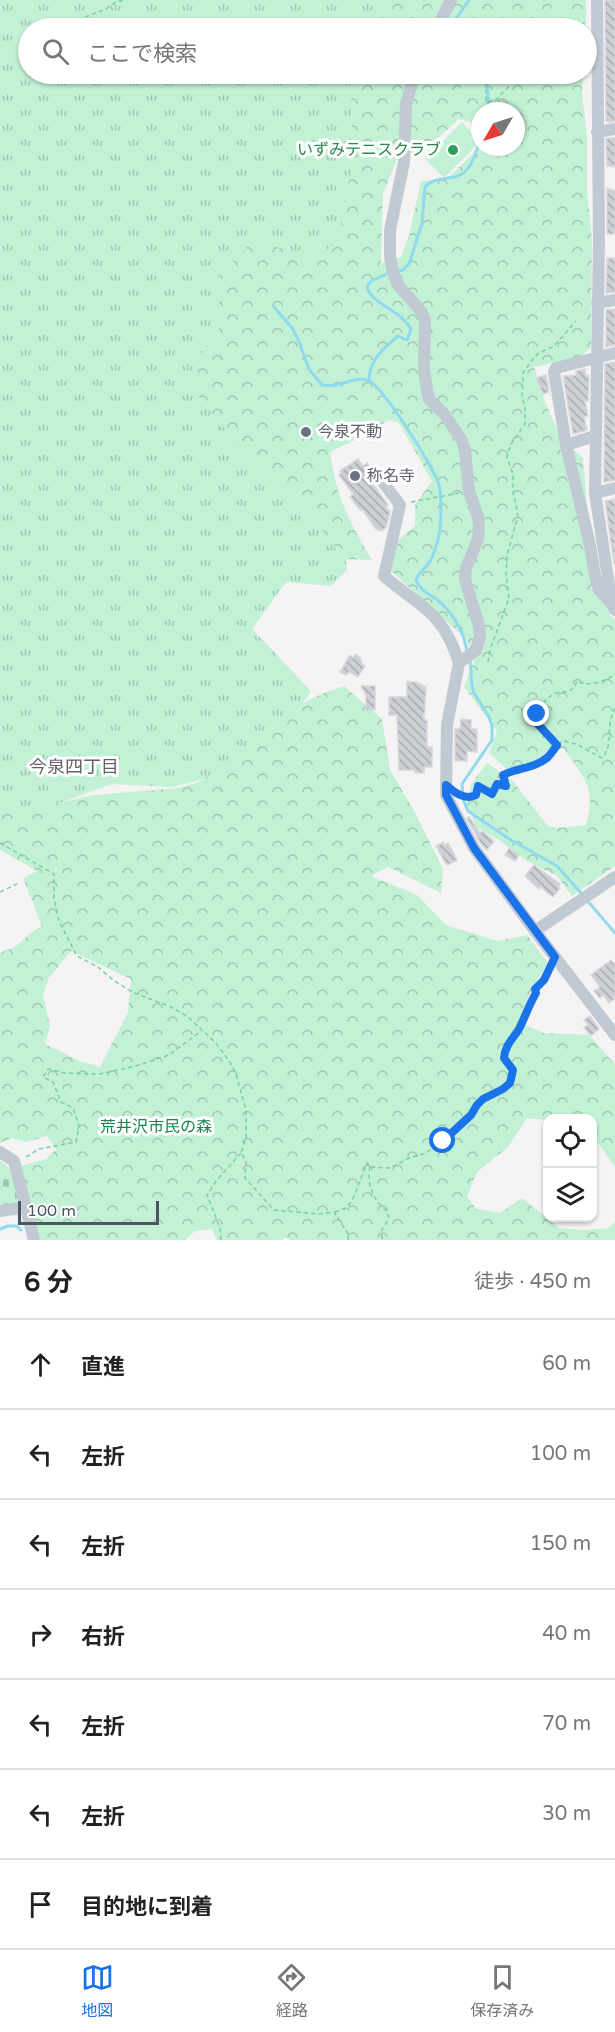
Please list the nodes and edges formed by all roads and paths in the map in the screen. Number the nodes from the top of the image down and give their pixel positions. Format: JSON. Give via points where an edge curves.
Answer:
{"nodes":[{"id":1,"x":124,"y":0,"type":"edge"},
{"id":2,"x":451,"y":0,"type":"edge"},
{"id":3,"x":597,"y":0,"type":"edge"},
{"id":4,"x":83,"y":18,"type":"edge"},
{"id":5,"x":442,"y":18,"type":"edge"},
{"id":6,"x":412,"y":84,"type":"edge"},
{"id":7,"x":486,"y":84,"type":"edge"},
{"id":8,"x":510,"y":84,"type":"edge"},
{"id":9,"x":615,"y":129,"type":"edge"},
{"id":10,"x":597,"y":132,"type":"junction"},
{"id":11,"x":615,"y":300,"type":"edge"},
{"id":12,"x":597,"y":303,"type":"junction"},
{"id":13,"x":576,"y":321,"type":"dead end"},
{"id":14,"x":615,"y":353,"type":"edge"},
{"id":15,"x":596,"y":357,"type":"junction"},
{"id":16,"x":596,"y":436,"type":"junction"},
{"id":17,"x":567,"y":445,"type":"junction"},
{"id":18,"x":379,"y":477,"type":"dead end"},
{"id":19,"x":615,"y":488,"type":"edge"},
{"id":20,"x":469,"y":491,"type":"junction"},
{"id":21,"x":595,"y":493,"type":"junction"},
{"id":22,"x":400,"y":505,"type":"junction"},
{"id":23,"x":614,"y":607,"type":"edge"},
{"id":24,"x":488,"y":662,"type":"dead end"},
{"id":25,"x":459,"y":663,"type":"junction"},
{"id":26,"x":615,"y":674,"type":"edge"},
{"id":27,"x":615,"y":708,"type":"edge"},
{"id":28,"x":614,"y":729,"type":"edge"},
{"id":29,"x":557,"y":745,"type":"junction"},
{"id":30,"x":610,"y":754,"type":"dead end"},
{"id":31,"x":446,"y":785,"type":"junction"},
{"id":32,"x":0,"y":843,"type":"edge"},
{"id":33,"x":615,"y":877,"type":"edge"},
{"id":34,"x":17,"y":884,"type":"dead end"},
{"id":35,"x":0,"y":892,"type":"edge"},
{"id":36,"x":535,"y":931,"type":"junction"},
{"id":37,"x":555,"y":957,"type":"junction"},
{"id":38,"x":202,"y":1031,"type":"junction"},
{"id":39,"x":615,"y":1035,"type":"edge"},
{"id":40,"x":0,"y":1152,"type":"edge"},
{"id":41,"x":241,"y":1153,"type":"junction"},
{"id":42,"x":14,"y":1161,"type":"junction"},
{"id":43,"x":370,"y":1167,"type":"junction"},
{"id":44,"x":25,"y":1207,"type":"junction"},
{"id":45,"x":0,"y":1211,"type":"edge"},
{"id":46,"x":334,"y":1212,"type":"junction"},
{"id":47,"x":34,"y":1240,"type":"edge"},
{"id":48,"x":221,"y":1240,"type":"edge"},
{"id":49,"x":348,"y":1240,"type":"edge"},
{"id":50,"x":382,"y":1240,"type":"edge"}],
"edges":[{"from":1,"to":4,"type":"path"},
{"from":2,"to":5,"type":"street"},
{"from":3,"to":10,"type":"street"},
{"from":6,"to":20,"type":"street","via":[[406,104],[404,162],[390,231],[390,257],[398,285],[425,320],[424,370],[429,399],[461,439],[467,458]]},
{"from":7,"to":8,"type":"path","via":[[486,102],[493,101]]},
{"from":9,"to":10,"type":"street"},
{"from":10,"to":12,"type":"street"},
{"from":11,"to":12,"type":"street"},
{"from":12,"to":15,"type":"street"},
{"from":13,"to":24,"type":"path","via":[[554,346],[539,353],[523,373],[525,424],[511,444],[507,458],[518,516],[507,555],[509,598]]},
{"from":14,"to":15,"type":"street"},
{"from":15,"to":16,"type":"street"},
{"from":15,"to":17,"type":"street","via":[[556,368],[554,372]]},
{"from":16,"to":17,"type":"street"},
{"from":16,"to":21,"type":"street"},
{"from":17,"to":23,"type":"street","via":[[594,576],[599,590]]},
{"from":18,"to":22,"type":"street"},
{"from":19,"to":21,"type":"street"},
{"from":20,"to":22,"type":"path"},
{"from":20,"to":25,"type":"street","via":[[479,528],[465,579],[480,637],[476,650]]},
{"from":21,"to":23,"type":"street"},
{"from":22,"to":25,"type":"street","via":[[384,576],[441,622]]},
{"from":25,"to":31,"type":"street","via":[[447,725]]},
{"from":26,"to":29,"type":"path","via":[[595,683],[577,681],[567,693],[554,694],[539,708],[535,721]]},
{"from":27,"to":28,"type":"path","via":[[611,722]]},
{"from":29,"to":30,"type":"path","via":[[564,741],[576,744],[601,758]]},
{"from":29,"to":31,"type":"path","via":[[546,758],[503,775],[506,786],[497,784],[492,794],[478,786],[476,795],[469,798]]},
{"from":31,"to":36,"type":"street","via":[[446,795],[474,848]]},
{"from":32,"to":38,"type":"path","via":[[54,874],[59,921],[77,956],[134,993],[187,1016]]},
{"from":33,"to":36,"type":"street"},
{"from":34,"to":35,"type":"path"},
{"from":36,"to":37,"type":"street"},
{"from":37,"to":39,"type":"street"},
{"from":37,"to":43,"type":"path","via":[[504,1053],[513,1070],[510,1083],[483,1099],[454,1132],[426,1153],[390,1168]]},
{"from":38,"to":41,"type":"path","via":[[215,1042],[236,1074],[246,1110],[246,1138]]},
{"from":38,"to":42,"type":"path","via":[[169,1055],[136,1066],[100,1074],[48,1069],[44,1077],[53,1082],[61,1102],[73,1108],[79,1126],[76,1142],[39,1149]]},
{"from":40,"to":42,"type":"street"},
{"from":41,"to":46,"type":"path","via":[[246,1161],[245,1178],[274,1210]]},
{"from":41,"to":48,"type":"path","via":[[207,1195]]},
{"from":42,"to":44,"type":"street"},
{"from":43,"to":46,"type":"path","via":[[367,1163],[352,1201]]},
{"from":43,"to":50,"type":"path","via":[[372,1192],[388,1212]]},
{"from":44,"to":45,"type":"street"},
{"from":44,"to":47,"type":"street"},
{"from":46,"to":49,"type":"path"}]}
